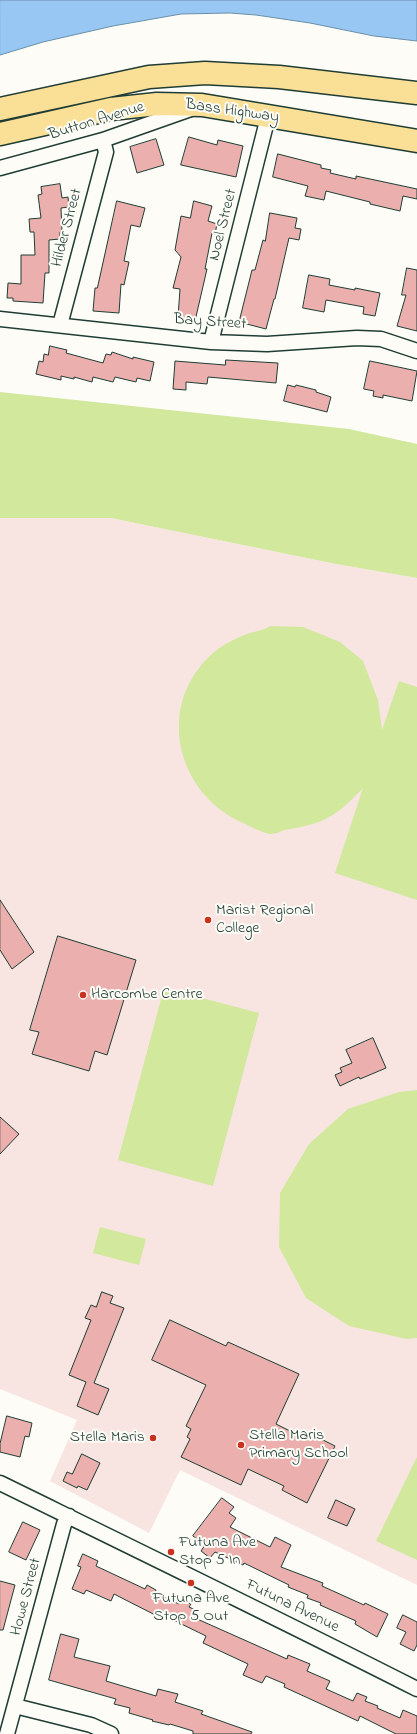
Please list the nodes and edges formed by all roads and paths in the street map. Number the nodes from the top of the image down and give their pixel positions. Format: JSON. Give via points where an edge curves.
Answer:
{"nodes":[{"id":1,"x":417,"y":93,"type":"edge"},
{"id":2,"x":202,"y":105,"type":"junction"},
{"id":3,"x":0,"y":109,"type":"edge"},
{"id":4,"x":268,"y":117,"type":"junction"},
{"id":5,"x":0,"y":134,"type":"edge"},
{"id":6,"x":103,"y":140,"type":"junction"},
{"id":7,"x":417,"y":141,"type":"edge"},
{"id":8,"x":0,"y":168,"type":"edge"},
{"id":9,"x":0,"y":319,"type":"edge"},
{"id":10,"x":60,"y":325,"type":"junction"},
{"id":11,"x":211,"y":342,"type":"junction"},
{"id":12,"x":417,"y":351,"type":"edge"},
{"id":13,"x":0,"y":1483,"type":"edge"},
{"id":14,"x":69,"y":1516,"type":"junction"},
{"id":15,"x":417,"y":1689,"type":"edge"},
{"id":16,"x":15,"y":1706,"type":"junction"},
{"id":17,"x":7,"y":1734,"type":"edge"},
{"id":18,"x":111,"y":1734,"type":"edge"}],
"edges":[{"from":1,"to":3,"type":"highway","name":"Bass Highway","via":[[279,77],[205,73],[149,77]]},
{"from":2,"to":4,"type":"highway","name":"Bass Highway"},
{"from":2,"to":5,"type":"highway","name":"Bass Highway","via":[[157,104],[111,109]]},
{"from":2,"to":6,"type":"street","name":"Button Avenue"},
{"from":4,"to":7,"type":"highway","name":"Bass Highway"},
{"from":4,"to":11,"type":"street","name":"Noel Street"},
{"from":6,"to":8,"type":"street","name":"Button Avenue"},
{"from":6,"to":10,"type":"street","name":"Hilder Street","via":[[106,152]]},
{"from":9,"to":10,"type":"street","name":"Bay Street"},
{"from":10,"to":11,"type":"street","name":"Bay Street"},
{"from":11,"to":12,"type":"street","name":"Bay Street","via":[[267,344],[357,338],[381,339]]},
{"from":13,"to":14,"type":"street","name":"Futuna Avenue"},
{"from":14,"to":15,"type":"street","name":"Futuna Avenue"},
{"from":14,"to":16,"type":"street","name":"Howe Street","via":[[64,1524]]},
{"from":16,"to":17,"type":"street","name":"Howe Street"},
{"from":16,"to":18,"type":"street","via":[[91,1725]]}]}
